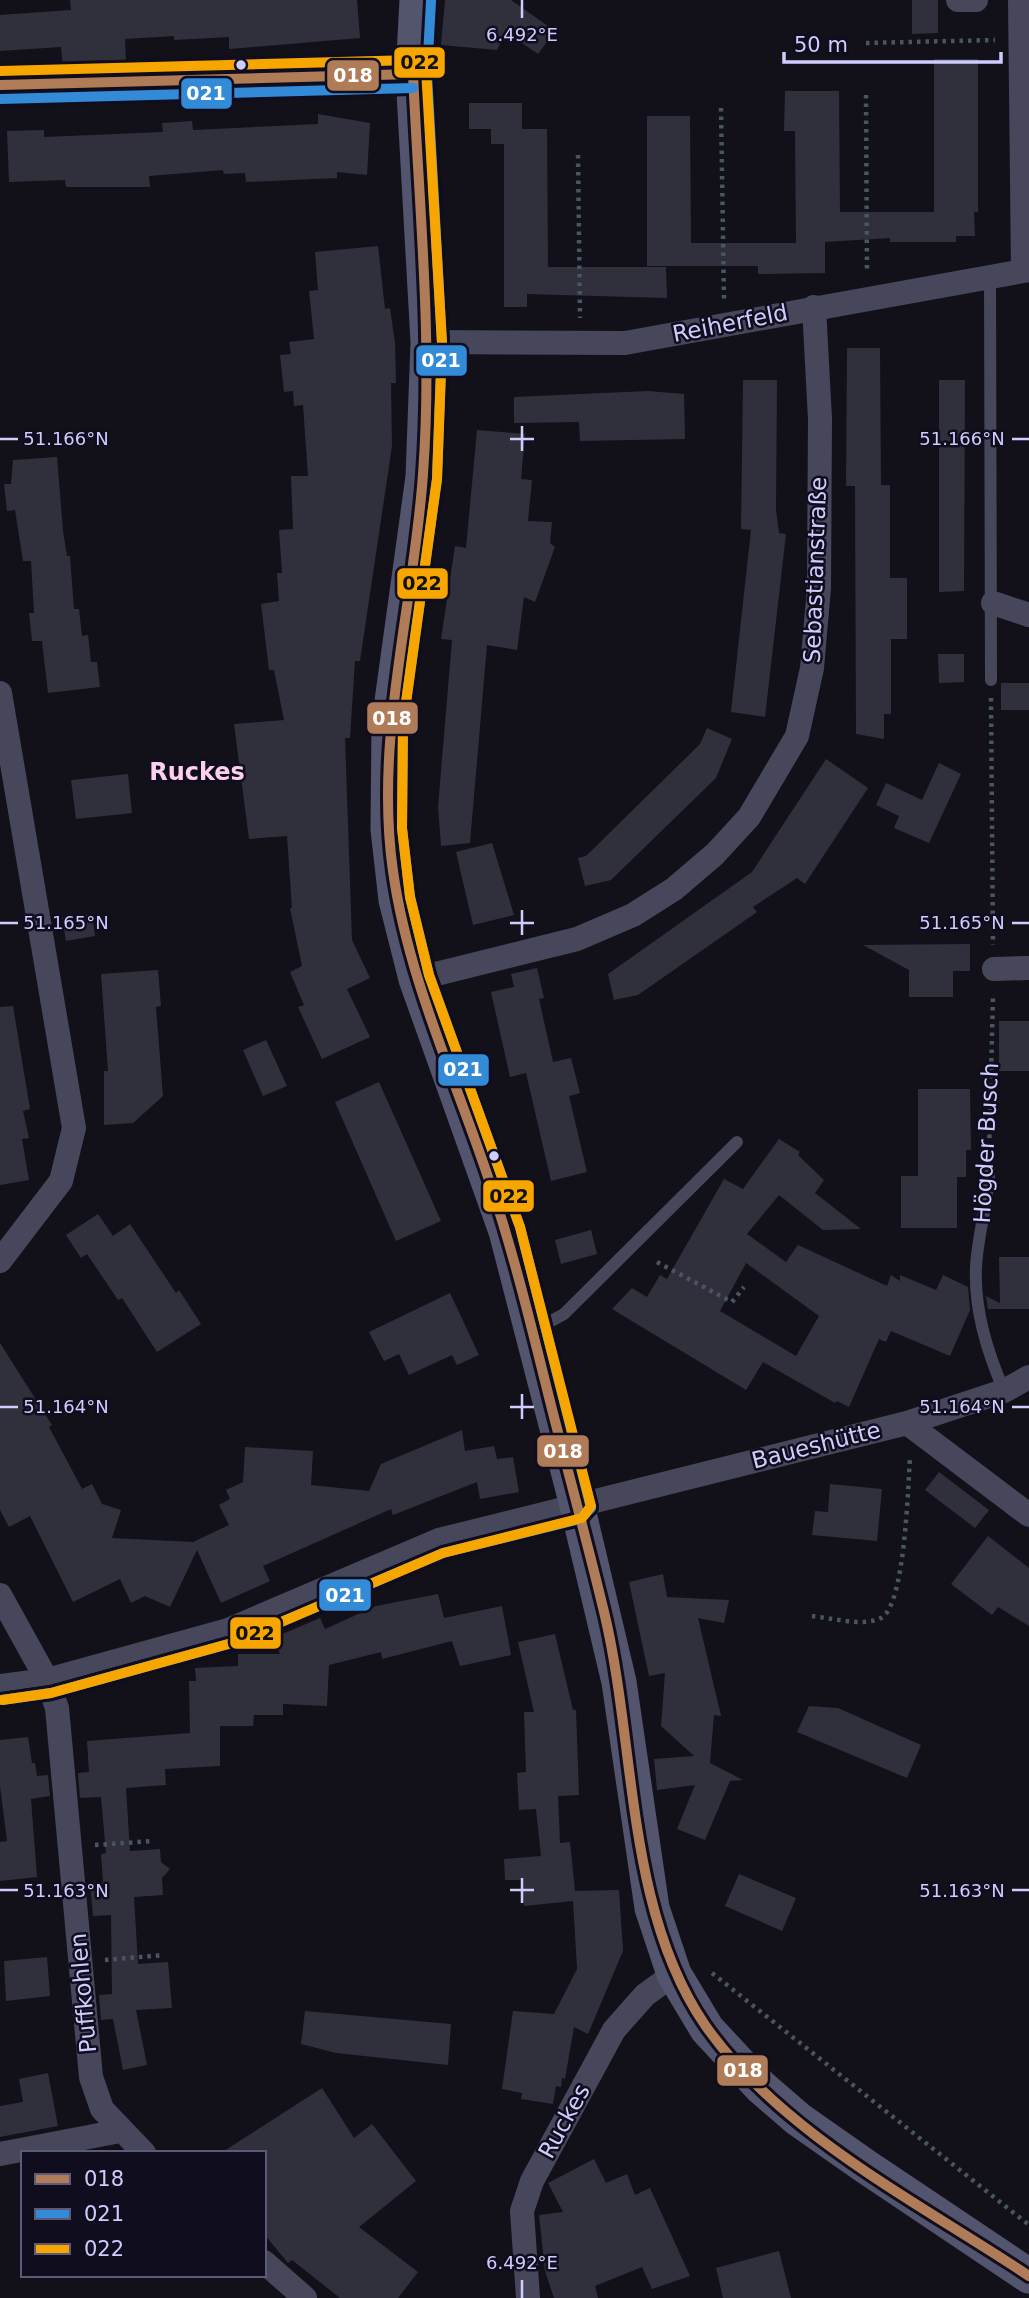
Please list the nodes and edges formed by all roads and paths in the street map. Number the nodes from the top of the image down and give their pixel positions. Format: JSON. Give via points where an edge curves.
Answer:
{"nodes":[{"id":1,"x":417,"y":0,"type":"edge"},
{"id":2,"x":958,"y":0,"type":"edge"},
{"id":3,"x":976,"y":0,"type":"edge"},
{"id":4,"x":1020,"y":0,"type":"edge"},
{"id":5,"x":1020,"y":39,"type":"junction"},
{"id":6,"x":866,"y":43,"type":"dead end"},
{"id":7,"x":413,"y":74,"type":"junction"},
{"id":8,"x":0,"y":85,"type":"edge"},
{"id":9,"x":866,"y":95,"type":"dead end"},
{"id":10,"x":721,"y":108,"type":"dead end"},
{"id":11,"x":578,"y":155,"type":"dead end"},
{"id":12,"x":1026,"y":270,"type":"edge"},
{"id":13,"x":990,"y":276,"type":"junction"},
{"id":14,"x":867,"y":298,"type":"junction"},
{"id":15,"x":814,"y":307,"type":"junction"},
{"id":16,"x":725,"y":324,"type":"junction"},
{"id":17,"x":428,"y":342,"type":"junction"},
{"id":18,"x":580,"y":344,"type":"junction"},
{"id":19,"x":993,"y":603,"type":"junction"},
{"id":20,"x":1029,"y":615,"type":"edge"},
{"id":21,"x":991,"y":680,"type":"joint"},
{"id":22,"x":0,"y":693,"type":"edge"},
{"id":23,"x":1029,"y":968,"type":"edge"},
{"id":24,"x":994,"y":969,"type":"junction"},
{"id":25,"x":416,"y":979,"type":"junction"},
{"id":26,"x":737,"y":1142,"type":"dead end"},
{"id":27,"x":989,"y":1175,"type":"joint"},
{"id":28,"x":0,"y":1261,"type":"edge"},
{"id":29,"x":657,"y":1262,"type":"dead end"},
{"id":30,"x":744,"y":1287,"type":"dead end"},
{"id":31,"x":532,"y":1332,"type":"junction"},
{"id":32,"x":1029,"y":1377,"type":"edge"},
{"id":33,"x":1004,"y":1391,"type":"junction"},
{"id":34,"x":914,"y":1428,"type":"junction"},
{"id":35,"x":576,"y":1505,"type":"junction"},
{"id":36,"x":1029,"y":1516,"type":"edge"},
{"id":37,"x":0,"y":1595,"type":"edge"},
{"id":38,"x":812,"y":1616,"type":"dead end"},
{"id":39,"x":47,"y":1681,"type":"junction"},
{"id":40,"x":0,"y":1686,"type":"edge"},
{"id":41,"x":153,"y":1841,"type":"dead end"},
{"id":42,"x":70,"y":1846,"type":"junction"},
{"id":43,"x":164,"y":1955,"type":"dead end"},
{"id":44,"x":80,"y":1962,"type":"junction"},
{"id":45,"x":674,"y":1974,"type":"junction"},
{"id":46,"x":120,"y":2131,"type":"junction"},
{"id":47,"x":142,"y":2151,"type":"edge"},
{"id":48,"x":0,"y":2154,"type":"edge"},
{"id":49,"x":1029,"y":2225,"type":"edge"},
{"id":50,"x":266,"y":2264,"type":"edge"},
{"id":51,"x":1029,"y":2276,"type":"edge"},
{"id":52,"x":305,"y":2298,"type":"edge"},
{"id":53,"x":528,"y":2298,"type":"edge"}],
"edges":[{"from":1,"to":7,"type":"main road"},
{"from":2,"to":3,"type":"street"},
{"from":4,"to":5,"type":"street"},
{"from":5,"to":6,"type":"path"},
{"from":5,"to":12,"type":"street"},
{"from":7,"to":8,"type":"street"},
{"from":7,"to":17,"type":"main road"},
{"from":9,"to":14,"type":"path"},
{"from":10,"to":16,"type":"path"},
{"from":11,"to":18,"type":"path"},
{"from":12,"to":13,"type":"street","name":"Reiherfeld"},
{"from":13,"to":14,"type":"street","name":"Reiherfeld"},
{"from":13,"to":19,"type":"lane"},
{"from":14,"to":15,"type":"street","name":"Reiherfeld"},
{"from":15,"to":16,"type":"street","name":"Reiherfeld"},
{"from":15,"to":25,"type":"street","name":"Sebastianstraße","via":[[820,445],[819,588],[812,668],[796,736],[749,817],[684,881],[634,915],[577,939]]},
{"from":16,"to":18,"type":"street","name":"Reiherfeld","via":[[625,343]]},
{"from":17,"to":18,"type":"street","name":"Reiherfeld"},
{"from":17,"to":25,"type":"main road","via":[[423,477],[389,723],[387,776],[396,900]]},
{"from":19,"to":20,"type":"street"},
{"from":19,"to":21,"type":"lane"},
{"from":21,"to":24,"type":"path","name":"Högder Busch"},
{"from":22,"to":28,"type":"street","via":[[74,1128],[61,1181]]},
{"from":23,"to":24,"type":"street"},
{"from":24,"to":27,"type":"path","name":"Högder Busch"},
{"from":25,"to":31,"type":"main road","via":[[506,1231]]},
{"from":26,"to":31,"type":"lane","via":[[564,1314]]},
{"from":27,"to":33,"type":"lane","name":"Högder Busch","via":[[976,1291],[985,1346]]},
{"from":29,"to":30,"type":"path","via":[[732,1302]]},
{"from":31,"to":35,"type":"main road"},
{"from":32,"to":33,"type":"street","name":"Baueshütte"},
{"from":33,"to":34,"type":"street","name":"Baueshütte"},
{"from":34,"to":35,"type":"street","name":"Baueshütte"},
{"from":34,"to":36,"type":"street"},
{"from":34,"to":38,"type":"path","via":[[899,1584],[892,1608],[880,1619],[860,1621]]},
{"from":35,"to":39,"type":"street","via":[[439,1540],[228,1630]]},
{"from":35,"to":45,"type":"main road","via":[[619,1682],[652,1908]]},
{"from":37,"to":39,"type":"street","name":"Puffkohlen"},
{"from":39,"to":40,"type":"street"},
{"from":39,"to":42,"type":"street","name":"Puffkohlen","via":[[57,1708]]},
{"from":41,"to":42,"type":"path"},
{"from":42,"to":44,"type":"street","name":"Puffkohlen"},
{"from":43,"to":44,"type":"path"},
{"from":44,"to":46,"type":"street","name":"Puffkohlen","via":[[91,2077],[102,2109]]},
{"from":45,"to":49,"type":"path","via":[[697,1960]]},
{"from":45,"to":51,"type":"main road","via":[[707,2029],[798,2119]]},
{"from":45,"to":53,"type":"street","name":"Ruckes","via":[[645,1994],[614,2030],[532,2181],[522,2211]]},
{"from":46,"to":47,"type":"street","name":"Puffkohlen"},
{"from":46,"to":48,"type":"street"},
{"from":50,"to":52,"type":"street"}]}
